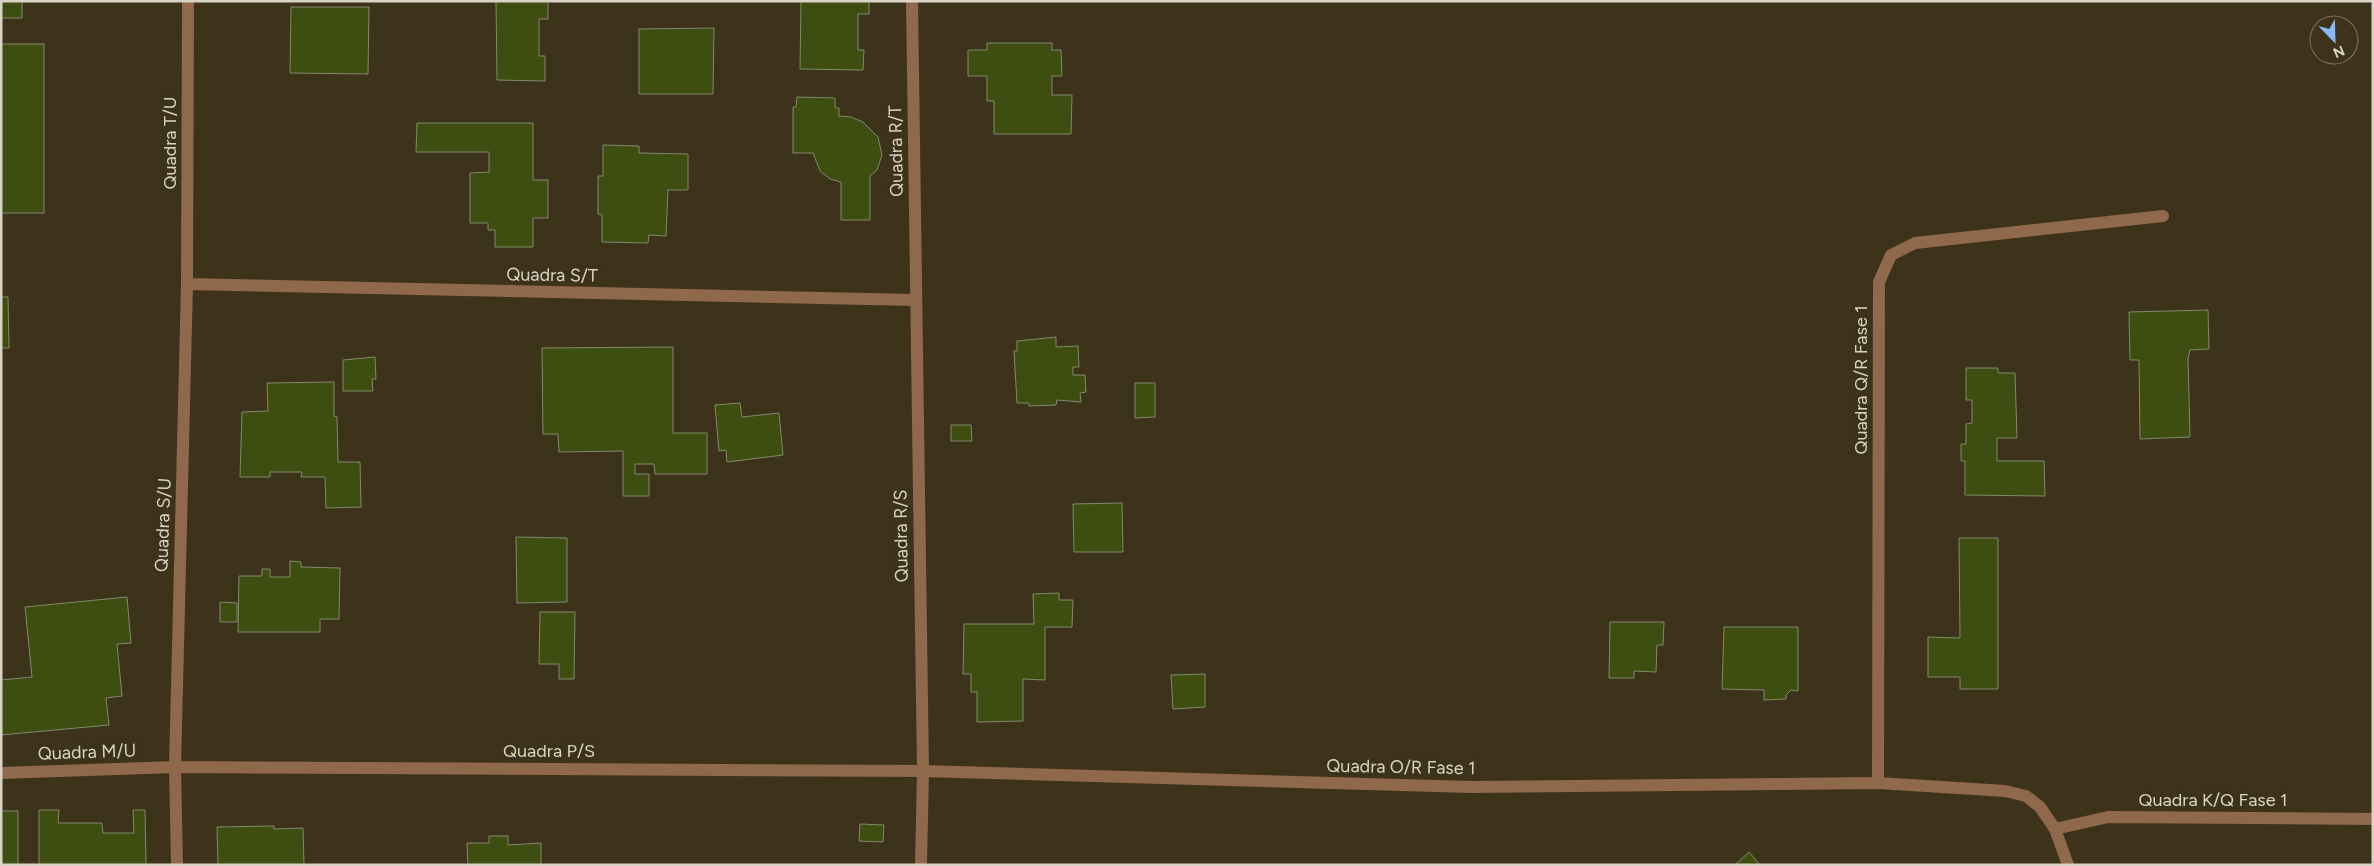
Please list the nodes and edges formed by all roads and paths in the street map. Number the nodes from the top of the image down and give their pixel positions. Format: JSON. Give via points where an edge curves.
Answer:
{"nodes":[{"id":1,"x":188,"y":1,"type":"edge"},
{"id":2,"x":912,"y":1,"type":"edge"},
{"id":3,"x":2163,"y":216,"type":"dead end"},
{"id":4,"x":187,"y":284,"type":"junction"},
{"id":5,"x":915,"y":300,"type":"junction"},
{"id":6,"x":174,"y":767,"type":"junction"},
{"id":7,"x":923,"y":771,"type":"junction"},
{"id":8,"x":1,"y":773,"type":"edge"},
{"id":9,"x":1878,"y":783,"type":"junction"},
{"id":10,"x":2373,"y":819,"type":"edge"},
{"id":11,"x":2055,"y":829,"type":"junction"},
{"id":12,"x":177,"y":865,"type":"edge"},
{"id":13,"x":921,"y":865,"type":"edge"},
{"id":14,"x":2068,"y":865,"type":"edge"}],
"edges":[{"from":1,"to":4,"type":"street","name":"Quadra T/U"},
{"from":2,"to":5,"type":"street","name":"Quadra R/T"},
{"from":3,"to":9,"type":"street","name":"Quadra Q/R Fase 1","via":[[1915,243],[1891,255],[1879,282]]},
{"from":4,"to":5,"type":"street","name":"Quadra S/T"},
{"from":4,"to":6,"type":"street","name":"Quadra S/U"},
{"from":5,"to":7,"type":"street","name":"Quadra R/S"},
{"from":6,"to":7,"type":"street","name":"Quadra P/S"},
{"from":6,"to":8,"type":"street","name":"Quadra M/U"},
{"from":6,"to":12,"type":"street","name":"Quadra S/U"},
{"from":7,"to":9,"type":"street","name":"Quadra O/R Fase 1","via":[[1471,787]]},
{"from":7,"to":13,"type":"street","name":"Quadra R/S"},
{"from":9,"to":11,"type":"street","name":"Quadra O/R Fase 1","via":[[2005,791],[2026,796],[2040,807]]},
{"from":10,"to":11,"type":"street","name":"Quadra K/Q Fase 1","via":[[2108,817]]},
{"from":11,"to":14,"type":"street","name":"Quadra O/R Fase 1"}]}
